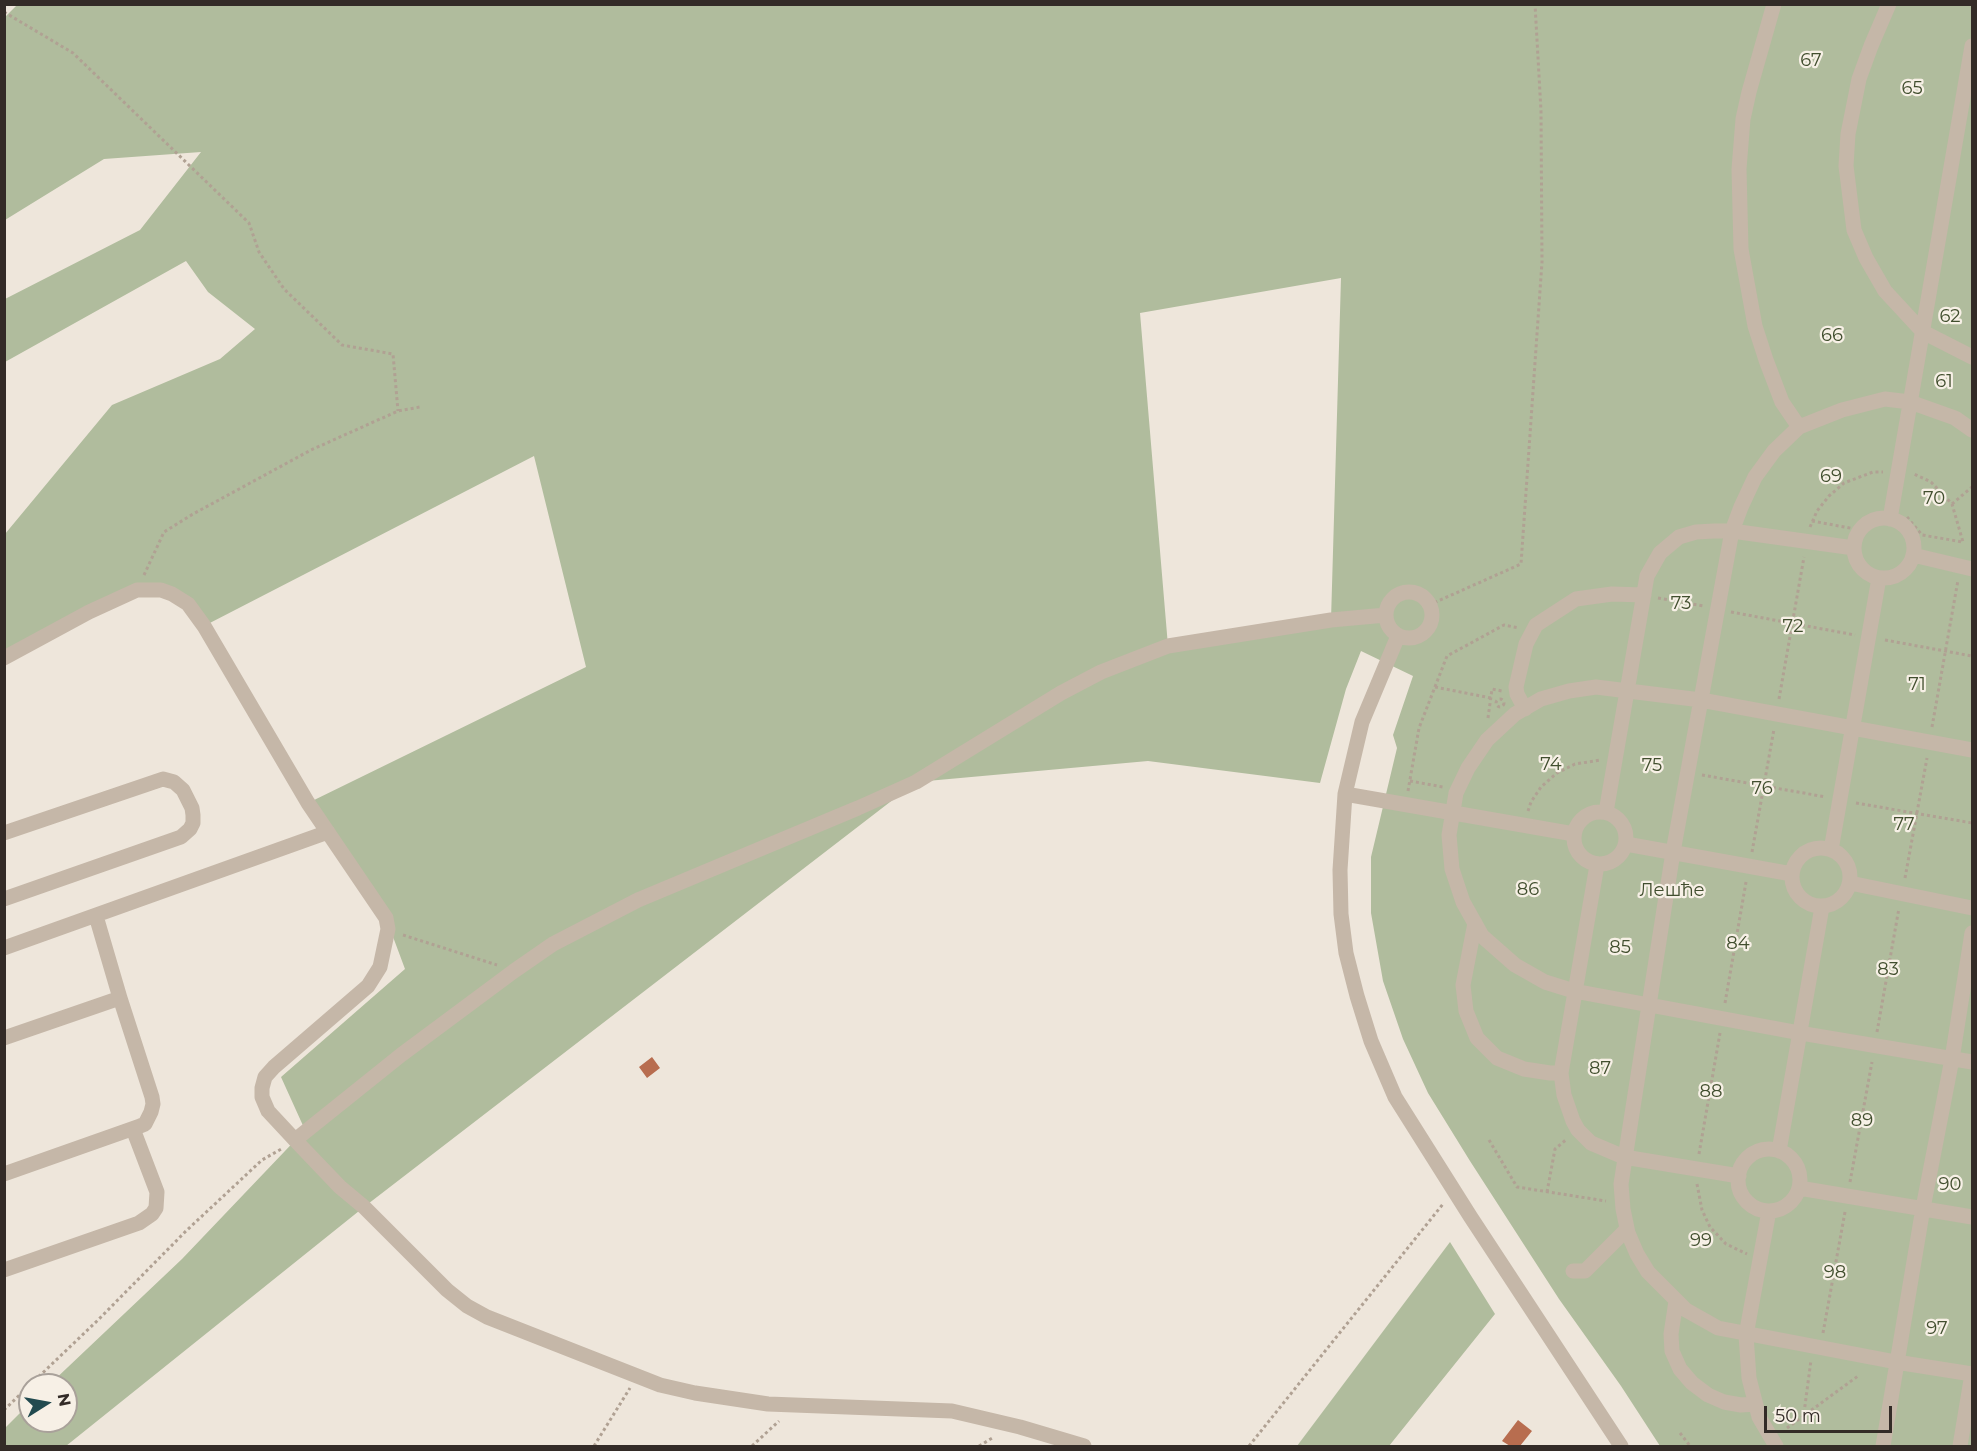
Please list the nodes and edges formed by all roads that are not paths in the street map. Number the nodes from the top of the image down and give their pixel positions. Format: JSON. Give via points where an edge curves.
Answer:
{"nodes":[{"id":1,"x":1774,"y":4,"type":"edge"},
{"id":2,"x":1889,"y":4,"type":"edge"},
{"id":3,"x":1972,"y":46,"type":"edge"},
{"id":4,"x":1923,"y":332,"type":"junction"},
{"id":5,"x":1972,"y":357,"type":"edge"},
{"id":6,"x":1910,"y":402,"type":"junction"},
{"id":7,"x":1799,"y":427,"type":"junction"},
{"id":8,"x":1972,"y":430,"type":"edge"},
{"id":9,"x":1884,"y":515,"type":"junction"},
{"id":10,"x":1732,"y":531,"type":"junction"},
{"id":11,"x":1854,"y":548,"type":"junction"},
{"id":12,"x":1913,"y":555,"type":"junction"},
{"id":13,"x":1967,"y":568,"type":"edge"},
{"id":14,"x":1879,"y":578,"type":"junction"},
{"id":15,"x":1644,"y":595,"type":"junction"},
{"id":16,"x":1386,"y":615,"type":"junction"},
{"id":17,"x":1398,"y":636,"type":"junction"},
{"id":18,"x":4,"y":658,"type":"edge"},
{"id":19,"x":1626,"y":690,"type":"junction"},
{"id":20,"x":1701,"y":700,"type":"junction"},
{"id":21,"x":1525,"y":709,"type":"junction"},
{"id":22,"x":1853,"y":730,"type":"junction"},
{"id":23,"x":1972,"y":750,"type":"edge"},
{"id":24,"x":1346,"y":794,"type":"junction"},
{"id":25,"x":1606,"y":812,"type":"junction"},
{"id":26,"x":1452,"y":813,"type":"junction"},
{"id":27,"x":328,"y":832,"type":"junction"},
{"id":28,"x":4,"y":833,"type":"edge"},
{"id":29,"x":1574,"y":834,"type":"junction"},
{"id":30,"x":1626,"y":844,"type":"junction"},
{"id":31,"x":1831,"y":850,"type":"junction"},
{"id":32,"x":1673,"y":852,"type":"junction"},
{"id":33,"x":1597,"y":865,"type":"junction"},
{"id":34,"x":1792,"y":874,"type":"junction"},
{"id":35,"x":1850,"y":883,"type":"junction"},
{"id":36,"x":4,"y":899,"type":"edge"},
{"id":37,"x":1822,"y":907,"type":"junction"},
{"id":38,"x":1972,"y":908,"type":"edge"},
{"id":39,"x":96,"y":915,"type":"junction"},
{"id":40,"x":1475,"y":923,"type":"junction"},
{"id":41,"x":1972,"y":933,"type":"edge"},
{"id":42,"x":4,"y":948,"type":"edge"},
{"id":43,"x":1574,"y":991,"type":"junction"},
{"id":44,"x":120,"y":998,"type":"junction"},
{"id":45,"x":1649,"y":1005,"type":"junction"},
{"id":46,"x":1800,"y":1033,"type":"junction"},
{"id":47,"x":4,"y":1038,"type":"edge"},
{"id":48,"x":1952,"y":1059,"type":"junction"},
{"id":49,"x":1972,"y":1062,"type":"edge"},
{"id":50,"x":1561,"y":1073,"type":"junction"},
{"id":51,"x":133,"y":1129,"type":"junction"},
{"id":52,"x":295,"y":1140,"type":"junction"},
{"id":53,"x":1779,"y":1151,"type":"junction"},
{"id":54,"x":1624,"y":1157,"type":"junction"},
{"id":55,"x":4,"y":1174,"type":"edge"},
{"id":56,"x":1739,"y":1176,"type":"junction"},
{"id":57,"x":1799,"y":1188,"type":"junction"},
{"id":58,"x":1923,"y":1208,"type":"junction"},
{"id":59,"x":1769,"y":1211,"type":"junction"},
{"id":60,"x":1972,"y":1217,"type":"edge"},
{"id":61,"x":1627,"y":1229,"type":"junction"},
{"id":62,"x":4,"y":1270,"type":"edge"},
{"id":63,"x":1573,"y":1271,"type":"dead end"},
{"id":64,"x":1676,"y":1302,"type":"junction"},
{"id":65,"x":1746,"y":1335,"type":"junction"},
{"id":66,"x":1896,"y":1362,"type":"junction"},
{"id":67,"x":1972,"y":1374,"type":"edge"},
{"id":68,"x":1755,"y":1404,"type":"junction"},
{"id":69,"x":1084,"y":1446,"type":"edge"},
{"id":70,"x":1622,"y":1446,"type":"edge"},
{"id":71,"x":1776,"y":1446,"type":"edge"},
{"id":72,"x":1883,"y":1446,"type":"edge"},
{"id":73,"x":1960,"y":1446,"type":"edge"}],
"edges":[{"from":1,"to":7,"type":"street","via":[[1743,119],[1739,169],[1741,249],[1755,326],[1766,360],[1782,402]]},
{"from":2,"to":4,"type":"street","via":[[1859,79],[1845,166],[1854,230],[1866,258],[1885,291]]},
{"from":3,"to":4,"type":"street"},
{"from":4,"to":5,"type":"street"},
{"from":4,"to":6,"type":"street"},
{"from":6,"to":7,"type":"street","via":[[1885,399],[1866,403]]},
{"from":6,"to":8,"type":"street","via":[[1955,418]]},
{"from":6,"to":9,"type":"street"},
{"from":7,"to":10,"type":"street","via":[[1755,477]]},
{"from":9,"to":11,"type":"street","via":[[1857,534]]},
{"from":9,"to":12,"type":"street","via":[[1910,533]]},
{"from":10,"to":11,"type":"street"},
{"from":10,"to":15,"type":"street","via":[[1696,532],[1679,537],[1660,553],[1647,576]]},
{"from":10,"to":20,"type":"street"},
{"from":11,"to":14,"type":"street","via":[[1860,566]]},
{"from":12,"to":13,"type":"street"},
{"from":12,"to":14,"type":"street","via":[[1904,571]]},
{"from":14,"to":22,"type":"street"},
{"from":15,"to":19,"type":"street"},
{"from":15,"to":21,"type":"street","via":[[1576,599],[1536,626],[1526,645],[1516,687]]},
{"from":16,"to":17,"type":"street","via":[[1390,629]]},
{"from":16,"to":17,"type":"street","via":[[1394,598],[1406,593],[1419,595],[1428,605],[1431,621],[1422,634],[1414,638]]},
{"from":16,"to":52,"type":"street","via":[[1168,646],[1101,672],[916,782],[638,900],[554,944],[401,1055]]},
{"from":17,"to":24,"type":"street","via":[[1362,722]]},
{"from":18,"to":27,"type":"street","via":[[137,590],[172,594],[188,604],[204,626]]},
{"from":19,"to":20,"type":"street"},
{"from":19,"to":21,"type":"street","via":[[1596,687],[1569,691],[1541,699]]},
{"from":19,"to":25,"type":"street"},
{"from":20,"to":22,"type":"street"},
{"from":20,"to":32,"type":"street"},
{"from":21,"to":26,"type":"street","via":[[1487,740],[1456,793]]},
{"from":22,"to":23,"type":"street"},
{"from":22,"to":31,"type":"street"},
{"from":24,"to":26,"type":"street"},
{"from":24,"to":70,"type":"street","via":[[1340,860],[1341,914],[1346,952],[1371,1041],[1395,1097]]},
{"from":25,"to":29,"type":"street","via":[[1583,818]]},
{"from":25,"to":30,"type":"street","via":[[1624,826]]},
{"from":26,"to":29,"type":"street"},
{"from":26,"to":40,"type":"street","via":[[1452,869]]},
{"from":27,"to":39,"type":"street"},
{"from":27,"to":52,"type":"street","via":[[386,918],[388,929],[380,967],[368,986],[265,1077],[262,1097],[268,1111]]},
{"from":28,"to":36,"type":"street","via":[[163,779],[183,790],[193,815],[190,829],[181,837]]},
{"from":29,"to":33,"type":"street","via":[[1579,854]]},
{"from":30,"to":32,"type":"street"},
{"from":30,"to":33,"type":"street","via":[[1620,857]]},
{"from":31,"to":34,"type":"street","via":[[1806,852]]},
{"from":31,"to":35,"type":"street","via":[[1845,860]]},
{"from":32,"to":34,"type":"street"},
{"from":32,"to":45,"type":"street"},
{"from":33,"to":43,"type":"street"},
{"from":34,"to":37,"type":"street","via":[[1792,884],[1803,901]]},
{"from":35,"to":37,"type":"street","via":[[1837,902]]},
{"from":35,"to":38,"type":"street"},
{"from":37,"to":46,"type":"street"},
{"from":39,"to":42,"type":"street"},
{"from":39,"to":44,"type":"street"},
{"from":40,"to":43,"type":"street","via":[[1482,936],[1515,965],[1545,982]]},
{"from":40,"to":50,"type":"street","via":[[1463,985],[1466,1011],[1477,1038],[1497,1058],[1524,1069]]},
{"from":41,"to":48,"type":"street"},
{"from":43,"to":45,"type":"street"},
{"from":43,"to":50,"type":"street"},
{"from":44,"to":47,"type":"street"},
{"from":44,"to":51,"type":"street","via":[[153,1104],[145,1124]]},
{"from":45,"to":46,"type":"street"},
{"from":45,"to":54,"type":"street"},
{"from":46,"to":48,"type":"street"},
{"from":46,"to":53,"type":"street"},
{"from":48,"to":49,"type":"street"},
{"from":48,"to":58,"type":"street"},
{"from":50,"to":54,"type":"street","via":[[1564,1095],[1578,1130],[1591,1143]]},
{"from":51,"to":55,"type":"street"},
{"from":51,"to":62,"type":"street","via":[[157,1192],[152,1214],[139,1223]]},
{"from":52,"to":69,"type":"street","via":[[466,1306],[637,1377],[695,1393],[768,1404],[952,1411]]},
{"from":53,"to":56,"type":"street","via":[[1761,1150],[1753,1154]]},
{"from":53,"to":57,"type":"street","via":[[1794,1162]]},
{"from":54,"to":56,"type":"street"},
{"from":54,"to":61,"type":"street","via":[[1621,1184]]},
{"from":56,"to":59,"type":"street","via":[[1743,1196],[1750,1204]]},
{"from":57,"to":58,"type":"street"},
{"from":57,"to":59,"type":"street","via":[[1791,1202]]},
{"from":58,"to":60,"type":"street"},
{"from":58,"to":66,"type":"street"},
{"from":59,"to":65,"type":"street"},
{"from":61,"to":63,"type":"street","via":[[1585,1271]]},
{"from":61,"to":64,"type":"street","via":[[1648,1272]]},
{"from":64,"to":65,"type":"street","via":[[1718,1328]]},
{"from":64,"to":68,"type":"street","via":[[1672,1351],[1680,1368],[1708,1395],[1724,1402]]},
{"from":65,"to":66,"type":"street"},
{"from":65,"to":68,"type":"street"},
{"from":66,"to":67,"type":"street"},
{"from":66,"to":72,"type":"street"},
{"from":67,"to":73,"type":"street"},
{"from":68,"to":71,"type":"street"}]}
